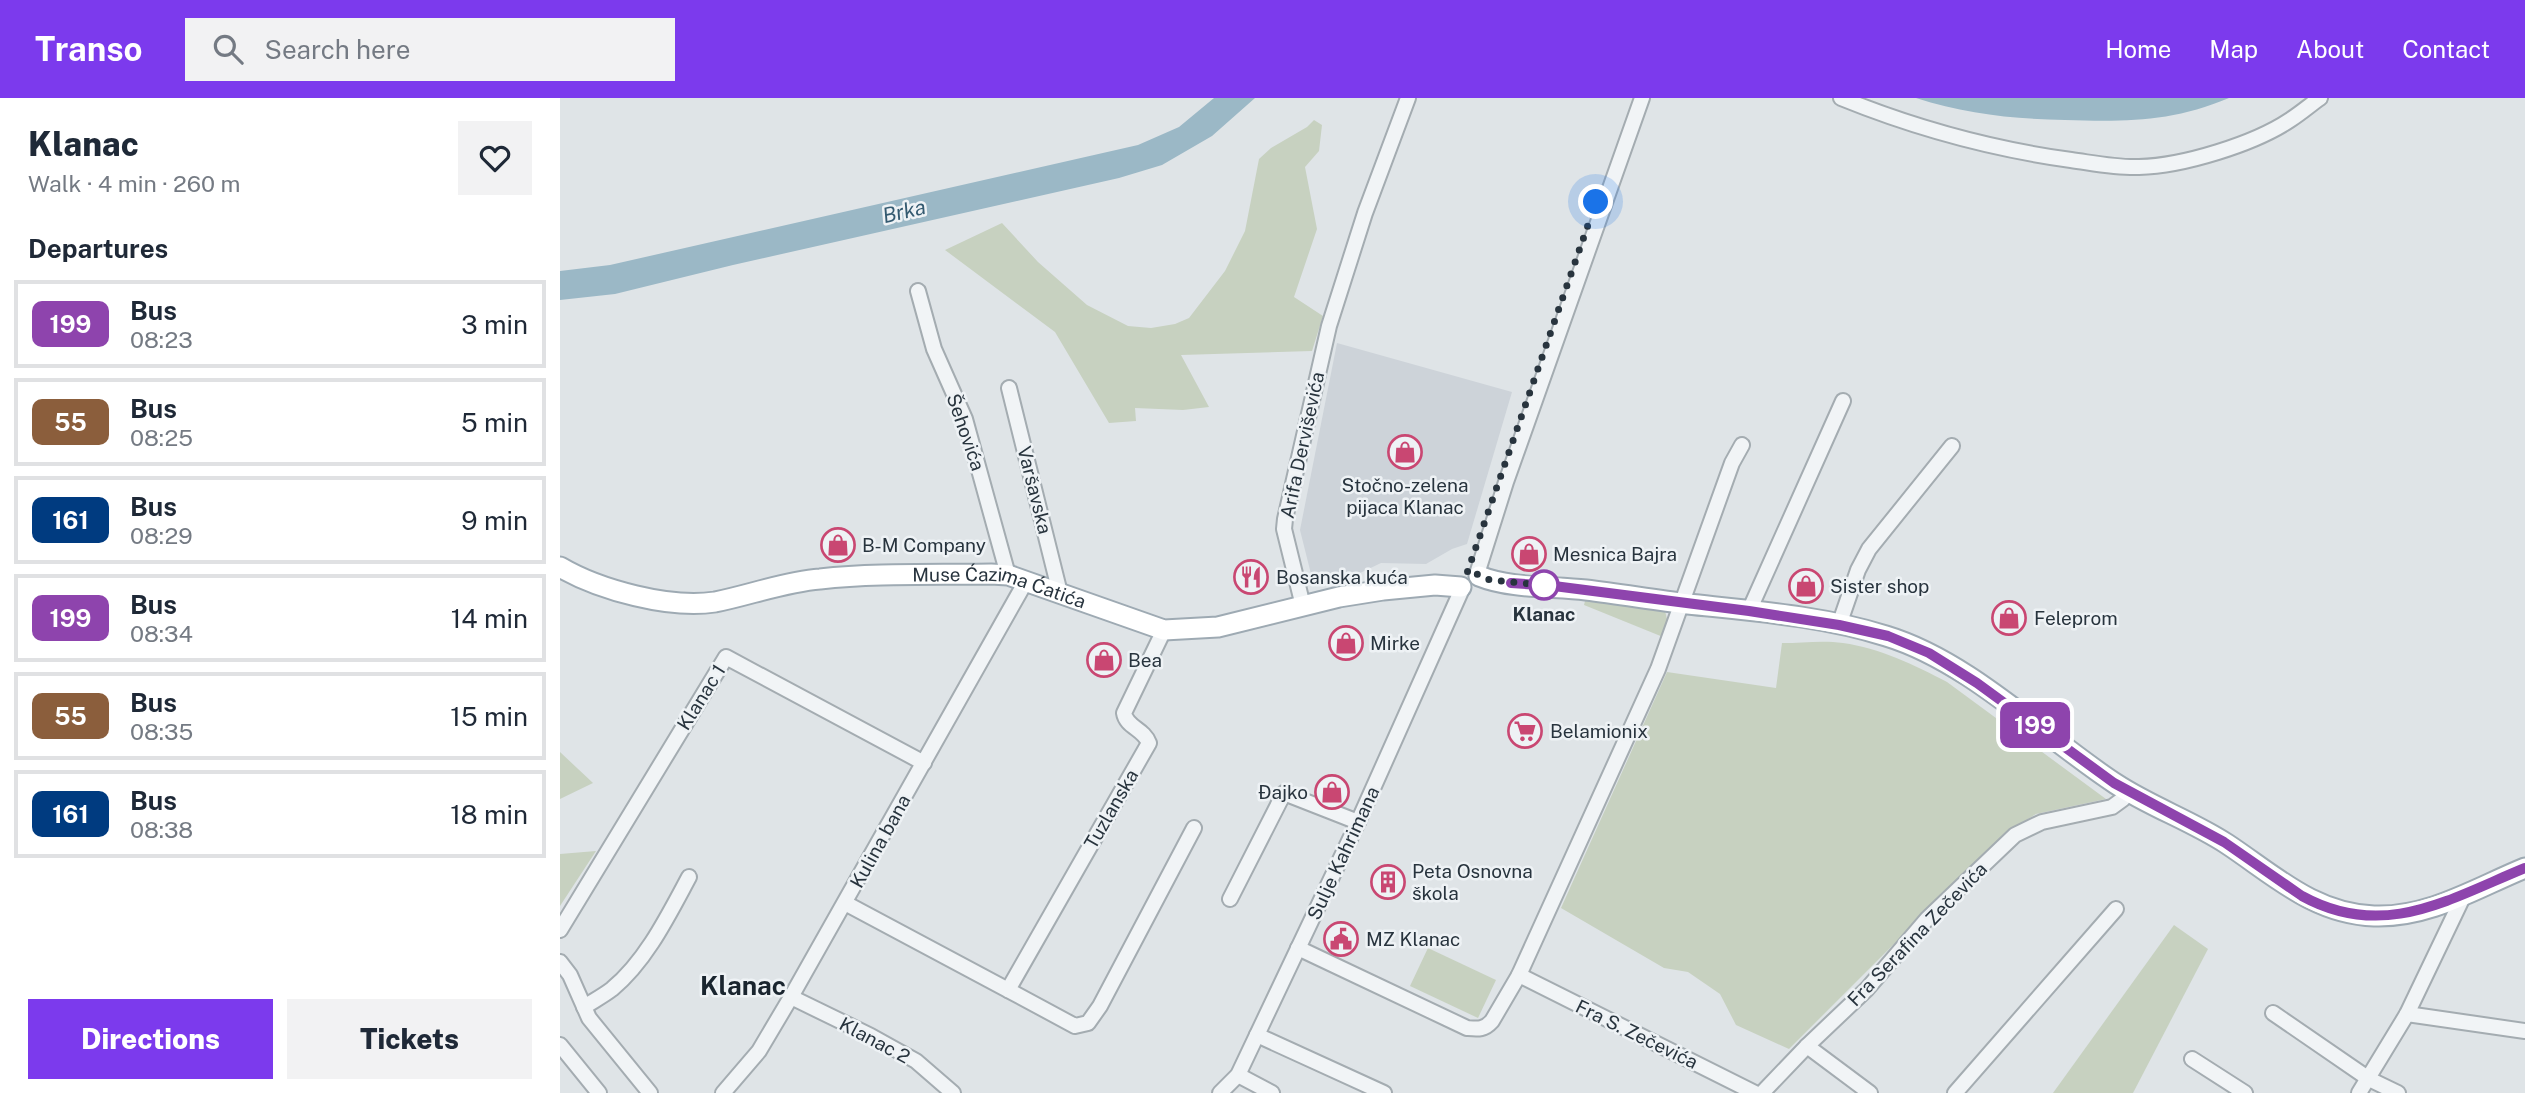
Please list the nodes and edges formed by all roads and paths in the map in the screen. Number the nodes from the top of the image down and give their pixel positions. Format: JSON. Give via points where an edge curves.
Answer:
{"nodes":[{"id":1,"x":1408,"y":98,"type":"edge"},
{"id":2,"x":1631,"y":98,"type":"edge"},
{"id":3,"x":1642,"y":98,"type":"edge"},
{"id":4,"x":1841,"y":98,"type":"edge"},
{"id":5,"x":2320,"y":98,"type":"edge"},
{"id":6,"x":918,"y":291,"type":"dead end"},
{"id":7,"x":1009,"y":388,"type":"dead end"},
{"id":8,"x":1843,"y":401,"type":"dead end"},
{"id":9,"x":1742,"y":445,"type":"dead end"},
{"id":10,"x":1952,"y":446,"type":"dead end"},
{"id":11,"x":560,"y":567,"type":"edge"},
{"id":12,"x":1017,"y":578,"type":"junction"},
{"id":13,"x":1468,"y":585,"type":"junction"},
{"id":14,"x":1060,"y":593,"type":"junction"},
{"id":15,"x":1684,"y":603,"type":"junction"},
{"id":16,"x":1303,"y":606,"type":"junction"},
{"id":17,"x":1749,"y":611,"type":"junction"},
{"id":18,"x":1839,"y":625,"type":"junction"},
{"id":19,"x":1164,"y":630,"type":"junction"},
{"id":20,"x":924,"y":763,"type":"junction"},
{"id":21,"x":2128,"y":791,"type":"junction"},
{"id":22,"x":1358,"y":822,"type":"junction"},
{"id":23,"x":1194,"y":828,"type":"dead end"},
{"id":24,"x":2525,"y":868,"type":"edge"},
{"id":25,"x":689,"y":877,"type":"dead end"},
{"id":26,"x":2463,"y":897,"type":"junction"},
{"id":27,"x":1230,"y":900,"type":"dead end"},
{"id":28,"x":845,"y":903,"type":"junction"},
{"id":29,"x":2116,"y":909,"type":"dead end"},
{"id":30,"x":560,"y":930,"type":"edge"},
{"id":31,"x":1298,"y":948,"type":"junction"},
{"id":32,"x":560,"y":962,"type":"edge"},
{"id":33,"x":1518,"y":975,"type":"junction"},
{"id":34,"x":1008,"y":990,"type":"junction"},
{"id":35,"x":791,"y":997,"type":"junction"},
{"id":36,"x":584,"y":1007,"type":"junction"},
{"id":37,"x":2273,"y":1013,"type":"dead end"},
{"id":38,"x":2407,"y":1014,"type":"junction"},
{"id":39,"x":2525,"y":1031,"type":"edge"},
{"id":40,"x":1257,"y":1034,"type":"junction"},
{"id":41,"x":560,"y":1045,"type":"edge"},
{"id":42,"x":1807,"y":1045,"type":"junction"},
{"id":43,"x":2192,"y":1059,"type":"dead end"},
{"id":44,"x":1238,"y":1075,"type":"junction"},
{"id":45,"x":2369,"y":1079,"type":"junction"},
{"id":46,"x":599,"y":1093,"type":"edge"},
{"id":47,"x":650,"y":1093,"type":"edge"},
{"id":48,"x":723,"y":1093,"type":"edge"},
{"id":49,"x":953,"y":1093,"type":"edge"},
{"id":50,"x":1221,"y":1093,"type":"edge"},
{"id":51,"x":1272,"y":1093,"type":"edge"},
{"id":52,"x":1384,"y":1093,"type":"edge"},
{"id":53,"x":1755,"y":1093,"type":"edge"},
{"id":54,"x":1762,"y":1093,"type":"edge"},
{"id":55,"x":1870,"y":1093,"type":"edge"},
{"id":56,"x":1955,"y":1093,"type":"edge"},
{"id":57,"x":2245,"y":1093,"type":"edge"},
{"id":58,"x":2359,"y":1093,"type":"edge"},
{"id":59,"x":2398,"y":1093,"type":"edge"}],
"edges":[{"from":1,"to":16,"type":"street","name":"Arifa Derviševića","via":[[1329,326],[1285,519]]},
{"from":2,"to":13,"type":"street"},
{"from":3,"to":13,"type":"street"},
{"from":4,"to":5,"type":"street","via":[[1949,136],[2023,154],[2140,167],[2190,160],[2255,137],[2288,122]]},
{"from":6,"to":12,"type":"street","name":"Šehovića","via":[[934,349],[965,419]]},
{"from":7,"to":14,"type":"street","name":"Varšavska"},
{"from":8,"to":17,"type":"street"},
{"from":9,"to":15,"type":"street"},
{"from":10,"to":18,"type":"street","via":[[1870,549]]},
{"from":11,"to":12,"type":"main road","name":"Muse Ćazima Ćatića","via":[[620,591],[682,603],[712,602],[841,576],[991,574]]},
{"from":12,"to":14,"type":"main road","name":"Muse Ćazima Ćatića"},
{"from":12,"to":20,"type":"street","name":"Kulina bana"},
{"from":13,"to":15,"type":"main road","name":"Muse Ćazima Ćatića","via":[[1490,580]]},
{"from":13,"to":16,"type":"main road","name":"Muse Ćazima Ćatića","via":[[1383,590]]},
{"from":13,"to":22,"type":"street","name":"Sulje Kahrimana"},
{"from":14,"to":19,"type":"main road","name":"Muse Ćazima Ćatića"},
{"from":15,"to":17,"type":"main road","name":"Muse Ćazima Ćatića"},
{"from":15,"to":33,"type":"street"},
{"from":16,"to":19,"type":"main road","name":"Muse Ćazima Ćatića","via":[[1218,626]]},
{"from":17,"to":18,"type":"main road","name":"Muse Ćazima Ćatića"},
{"from":18,"to":21,"type":"main road","name":"Muse Ćazima Ćatića","via":[[1888,636],[1929,653]]},
{"from":19,"to":34,"type":"street","name":"Tuzlanska","via":[[1124,713],[1126,721],[1149,743]]},
{"from":20,"to":28,"type":"street","name":"Kulina bana"},
{"from":20,"to":30,"type":"street","name":"Klanac 1","via":[[726,657]]},
{"from":21,"to":26,"type":"main road","name":"Muse Ćazima Ćatića","via":[[2224,842],[2315,903],[2388,916]]},
{"from":21,"to":42,"type":"street","name":"Fra Serafina Zečevića","via":[[2112,807],[2042,822],[2015,835]]},
{"from":22,"to":27,"type":"street","via":[[1283,793]]},
{"from":22,"to":31,"type":"street","name":"Sulje Kahrimana"},
{"from":23,"to":34,"type":"street","via":[[1088,1023],[1075,1026]]},
{"from":24,"to":26,"type":"main road","name":"Muse Ćazima Ćatića"},
{"from":25,"to":36,"type":"street","via":[[629,973]]},
{"from":26,"to":38,"type":"street"},
{"from":28,"to":34,"type":"street"},
{"from":28,"to":35,"type":"street","name":"Kulina bana"},
{"from":29,"to":56,"type":"street"},
{"from":31,"to":33,"type":"street","via":[[1467,1028],[1487,1028]]},
{"from":31,"to":40,"type":"street","name":"Sulje Kahrimana"},
{"from":32,"to":36,"type":"street"},
{"from":33,"to":53,"type":"street","name":"Fra S. Zečevića"},
{"from":35,"to":48,"type":"street","name":"Kulina bana","via":[[759,1051]]},
{"from":35,"to":49,"type":"street","name":"Klanac 2","via":[[916,1061]]},
{"from":36,"to":47,"type":"street"},
{"from":37,"to":45,"type":"street"},
{"from":38,"to":39,"type":"street"},
{"from":38,"to":45,"type":"street"},
{"from":40,"to":44,"type":"street","name":"Sulje Kahrimana"},
{"from":40,"to":52,"type":"street"},
{"from":41,"to":46,"type":"street"},
{"from":42,"to":54,"type":"street","name":"Fra Serafina Zečevića"},
{"from":42,"to":55,"type":"street"},
{"from":43,"to":57,"type":"street"},
{"from":44,"to":50,"type":"street","name":"Sulje Kahrimana"},
{"from":44,"to":51,"type":"street"},
{"from":45,"to":58,"type":"street"},
{"from":45,"to":59,"type":"street"}]}
